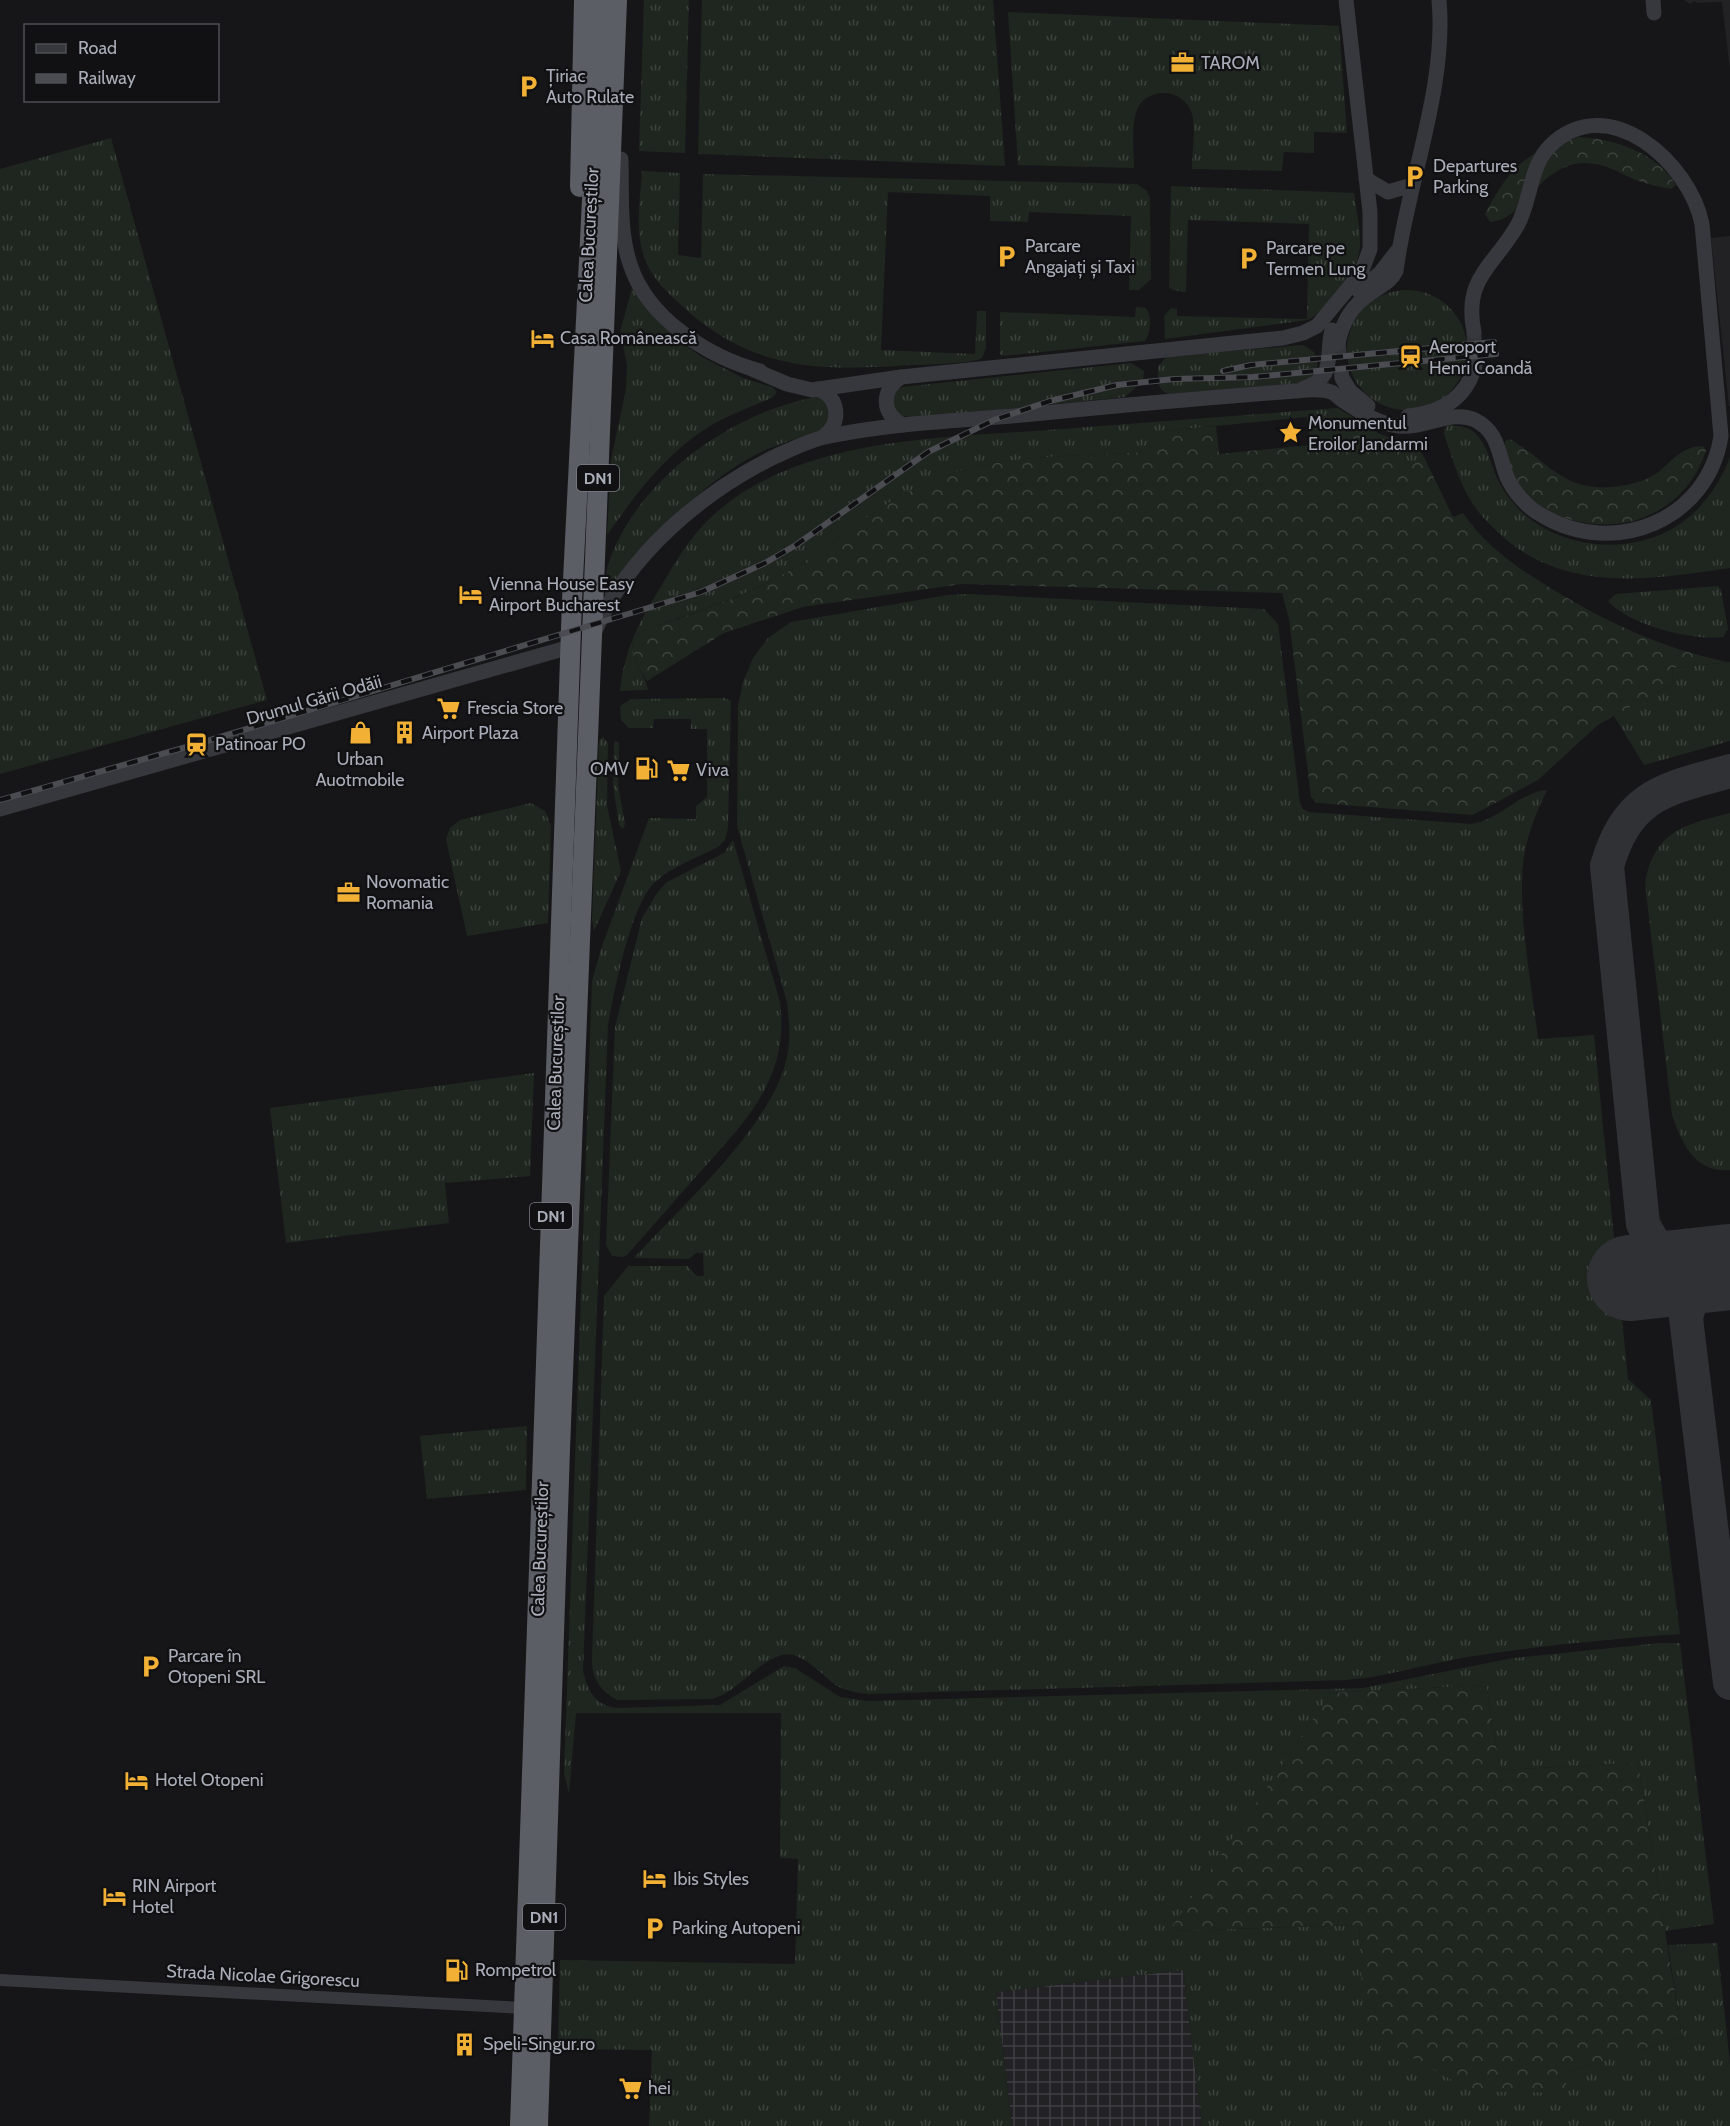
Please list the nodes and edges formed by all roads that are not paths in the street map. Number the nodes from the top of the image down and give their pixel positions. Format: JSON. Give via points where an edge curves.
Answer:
{"nodes":[{"id":1,"x":584,"y":0,"type":"edge"},
{"id":2,"x":602,"y":0,"type":"edge"},
{"id":3,"x":617,"y":0,"type":"edge"},
{"id":4,"x":629,"y":0,"type":"edge"},
{"id":5,"x":1346,"y":0,"type":"edge"},
{"id":6,"x":1439,"y":0,"type":"edge"},
{"id":7,"x":606,"y":86,"type":"junction"},
{"id":8,"x":621,"y":159,"type":"junction"},
{"id":9,"x":1366,"y":179,"type":"junction"},
{"id":10,"x":1412,"y":185,"type":"junction"},
{"id":11,"x":1398,"y":250,"type":"junction"},
{"id":12,"x":595,"y":306,"type":"junction"},
{"id":13,"x":1474,"y":332,"type":"tunnel mouth"},
{"id":14,"x":1338,"y":344,"type":"tunnel mouth"},
{"id":15,"x":1475,"y":366,"type":"tunnel mouth"},
{"id":16,"x":752,"y":369,"type":"junction"},
{"id":17,"x":901,"y":377,"type":"junction"},
{"id":18,"x":1342,"y":378,"type":"tunnel mouth"},
{"id":19,"x":837,"y":384,"type":"junction"},
{"id":20,"x":816,"y":389,"type":"junction"},
{"id":21,"x":1295,"y":391,"type":"junction"},
{"id":22,"x":903,"y":425,"type":"junction"},
{"id":23,"x":822,"y":438,"type":"junction"},
{"id":24,"x":591,"y":639,"type":"junction"},
{"id":25,"x":570,"y":647,"type":"junction"},
{"id":26,"x":0,"y":809,"type":"edge"},
{"id":27,"x":0,"y":1980,"type":"edge"},
{"id":28,"x":524,"y":2008,"type":"junction"},
{"id":29,"x":520,"y":2126,"type":"edge"},
{"id":30,"x":538,"y":2126,"type":"edge"}],
"edges":[{"from":1,"to":12,"type":"highway","number":"DN1","via":[[580,276]]},
{"from":2,"to":7,"type":"highway","name":"Calea Bucureștilor","number":"DN1"},
{"from":3,"to":7,"type":"highway","name":"Calea Bucureștilor","number":"DN1"},
{"from":4,"to":8,"type":"highway","number":"DN1"},
{"from":5,"to":9,"type":"street"},
{"from":6,"to":10,"type":"street","via":[[1441,17],[1432,100]]},
{"from":7,"to":12,"type":"highway","name":"Calea Bucureștilor","number":"DN1"},
{"from":8,"to":12,"type":"highway","number":"DN1","via":[[613,277]]},
{"from":8,"to":16,"type":"street","via":[[623,225],[638,284],[684,333],[715,354]]},
{"from":9,"to":10,"type":"street","via":[[1388,192]]},
{"from":9,"to":17,"type":"street","via":[[1371,226],[1368,260],[1341,298],[1310,330],[1283,338]]},
{"from":10,"to":11,"type":"street"},
{"from":11,"to":14,"type":"street","via":[[1392,277],[1352,309]]},
{"from":11,"to":21,"type":"street","via":[[1340,312],[1331,334],[1325,375],[1316,384]]},
{"from":12,"to":24,"type":"highway","name":"Calea Bucureștilor","number":"DN1"},
{"from":12,"to":25,"type":"highway","name":"Calea Bucureștilor","number":"DN1"},
{"from":13,"to":21,"type":"street","via":[[1474,286],[1517,225],[1539,163],[1552,144],[1575,129],[1599,126],[1627,132],[1652,146],[1680,174],[1700,210],[1721,420],[1719,449],[1709,474],[1688,503],[1649,526],[1619,533],[1570,529],[1541,515],[1521,498],[1508,478],[1492,433],[1474,419],[1455,417],[1421,425],[1390,425],[1370,418],[1331,392]]},
{"from":15,"to":18,"type":"street","via":[[1465,389],[1450,404],[1407,417],[1373,409],[1357,398]]},
{"from":16,"to":19,"type":"street"},
{"from":16,"to":20,"type":"street","via":[[800,388]]},
{"from":17,"to":19,"type":"street"},
{"from":17,"to":22,"type":"street","via":[[889,388],[885,404],[892,418]]},
{"from":19,"to":20,"type":"street"},
{"from":20,"to":23,"type":"street","via":[[830,396],[836,409],[834,424]]},
{"from":21,"to":22,"type":"street"},
{"from":22,"to":23,"type":"street"},
{"from":23,"to":24,"type":"street","via":[[740,474],[702,500],[649,552],[608,605]]},
{"from":24,"to":30,"type":"highway","name":"Calea Bucureștilor","number":"DN1"},
{"from":25,"to":26,"type":"street","name":"Drumul Gării Odăii"},
{"from":25,"to":28,"type":"highway","name":"Calea Bucureștilor","number":"DN1"},
{"from":27,"to":28,"type":"street","name":"Strada Nicolae Grigorescu"},
{"from":28,"to":29,"type":"highway","name":"Calea Bucureștilor","number":"DN1"}]}
